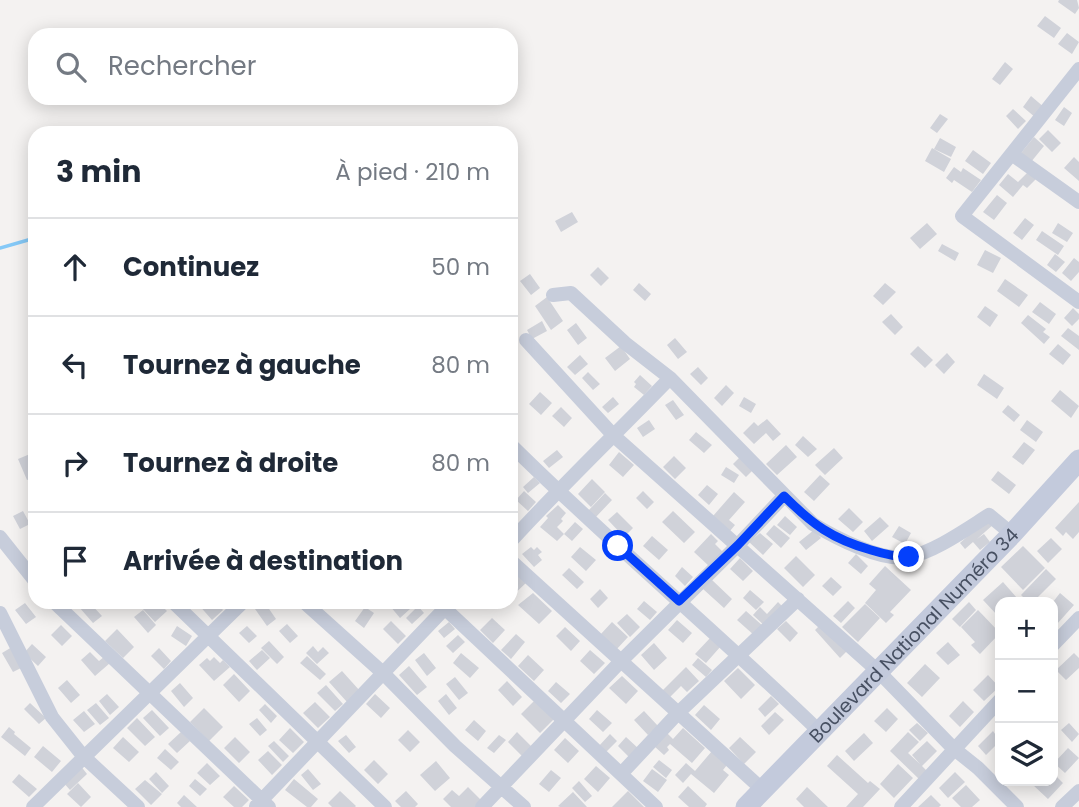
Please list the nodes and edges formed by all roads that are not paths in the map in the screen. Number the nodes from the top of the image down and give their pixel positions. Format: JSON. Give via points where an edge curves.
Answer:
{"nodes":[{"id":1,"x":1078,"y":72,"type":"edge"},
{"id":2,"x":1013,"y":155,"type":"junction"},
{"id":3,"x":1079,"y":202,"type":"edge"},
{"id":4,"x":552,"y":295,"type":"dead end"},
{"id":5,"x":1079,"y":302,"type":"edge"},
{"id":6,"x":526,"y":340,"type":"dead end"},
{"id":7,"x":670,"y":378,"type":"junction"},
{"id":8,"x":614,"y":436,"type":"junction"},
{"id":9,"x":518,"y":452,"type":"edge"},
{"id":10,"x":1079,"y":460,"type":"edge"},
{"id":11,"x":557,"y":491,"type":"junction"},
{"id":12,"x":784,"y":496,"type":"junction"},
{"id":13,"x":518,"y":533,"type":"edge"},
{"id":14,"x":1012,"y":534,"type":"junction"},
{"id":15,"x":0,"y":537,"type":"edge"},
{"id":16,"x":738,"y":545,"type":"junction"},
{"id":17,"x":518,"y":567,"type":"edge"},
{"id":18,"x":28,"y":572,"type":"edge"},
{"id":19,"x":798,"y":599,"type":"junction"},
{"id":20,"x":679,"y":601,"type":"junction"},
{"id":21,"x":61,"y":609,"type":"edge"},
{"id":22,"x":180,"y":609,"type":"edge"},
{"id":23,"x":236,"y":609,"type":"edge"},
{"id":24,"x":312,"y":609,"type":"edge"},
{"id":25,"x":441,"y":609,"type":"edge"},
{"id":26,"x":450,"y":609,"type":"edge"},
{"id":27,"x":0,"y":613,"type":"edge"},
{"id":28,"x":1079,"y":618,"type":"edge"},
{"id":29,"x":209,"y":636,"type":"junction"},
{"id":30,"x":1058,"y":640,"type":"edge"},
{"id":31,"x":740,"y":655,"type":"junction"},
{"id":32,"x":621,"y":661,"type":"junction"},
{"id":33,"x":879,"y":672,"type":"junction"},
{"id":34,"x":383,"y":673,"type":"junction"},
{"id":35,"x":148,"y":692,"type":"junction"},
{"id":36,"x":995,"y":705,"type":"edge"},
{"id":37,"x":678,"y":713,"type":"junction"},
{"id":38,"x":566,"y":719,"type":"junction"},
{"id":39,"x":820,"y":732,"type":"junction"},
{"id":40,"x":317,"y":742,"type":"junction"},
{"id":41,"x":953,"y":748,"type":"junction"},
{"id":42,"x":83,"y":756,"type":"junction"},
{"id":43,"x":621,"y":774,"type":"junction"},
{"id":44,"x":502,"y":786,"type":"junction"},
{"id":45,"x":763,"y":790,"type":"junction"},
{"id":46,"x":1079,"y":792,"type":"edge"},
{"id":47,"x":262,"y":805,"type":"edge"},
{"id":48,"x":33,"y":807,"type":"edge"},
{"id":49,"x":138,"y":807,"type":"edge"},
{"id":50,"x":385,"y":807,"type":"edge"},
{"id":51,"x":482,"y":807,"type":"edge"},
{"id":52,"x":524,"y":807,"type":"edge"},
{"id":53,"x":656,"y":807,"type":"edge"},
{"id":54,"x":746,"y":807,"type":"edge"},
{"id":55,"x":901,"y":807,"type":"edge"},
{"id":56,"x":1017,"y":807,"type":"edge"},
{"id":57,"x":1062,"y":807,"type":"edge"}],
"edges":[{"from":1,"to":2,"type":"street"},
{"from":2,"to":3,"type":"street"},
{"from":2,"to":5,"type":"street","via":[[962,216]]},
{"from":4,"to":7,"type":"street","via":[[571,293]]},
{"from":6,"to":8,"type":"street"},
{"from":7,"to":8,"type":"street"},
{"from":7,"to":12,"type":"street"},
{"from":8,"to":11,"type":"street"},
{"from":8,"to":16,"type":"street"},
{"from":9,"to":11,"type":"street"},
{"from":10,"to":14,"type":"main road","name":"Boulevard National Numéro 34"},
{"from":11,"to":13,"type":"street"},
{"from":11,"to":20,"type":"street"},
{"from":12,"to":14,"type":"street","via":[[813,524],[838,539],[897,557],[928,550],[989,515]]},
{"from":12,"to":16,"type":"street"},
{"from":14,"to":33,"type":"main road","name":"Boulevard National Numéro 34"},
{"from":15,"to":18,"type":"street"},
{"from":16,"to":19,"type":"street"},
{"from":16,"to":20,"type":"street"},
{"from":17,"to":32,"type":"street"},
{"from":19,"to":31,"type":"street"},
{"from":19,"to":33,"type":"street"},
{"from":20,"to":31,"type":"street"},
{"from":20,"to":32,"type":"street"},
{"from":21,"to":35,"type":"street"},
{"from":22,"to":29,"type":"street"},
{"from":23,"to":29,"type":"street"},
{"from":24,"to":34,"type":"street"},
{"from":25,"to":34,"type":"street"},
{"from":26,"to":38,"type":"street"},
{"from":27,"to":42,"type":"street","via":[[52,717]]},
{"from":28,"to":30,"type":"street"},
{"from":29,"to":35,"type":"street"},
{"from":29,"to":40,"type":"street"},
{"from":31,"to":37,"type":"street"},
{"from":31,"to":39,"type":"street"},
{"from":32,"to":37,"type":"street"},
{"from":32,"to":38,"type":"street"},
{"from":33,"to":39,"type":"main road","name":"Boulevard National Numéro 34"},
{"from":33,"to":41,"type":"street"},
{"from":34,"to":40,"type":"street"},
{"from":34,"to":44,"type":"street"},
{"from":35,"to":42,"type":"street"},
{"from":35,"to":47,"type":"street"},
{"from":36,"to":41,"type":"street"},
{"from":37,"to":43,"type":"street"},
{"from":37,"to":45,"type":"street"},
{"from":38,"to":43,"type":"street"},
{"from":38,"to":44,"type":"street"},
{"from":39,"to":45,"type":"main road","name":"Boulevard National Numéro 34"},
{"from":40,"to":47,"type":"street"},
{"from":40,"to":50,"type":"street"},
{"from":41,"to":55,"type":"street"},
{"from":41,"to":56,"type":"street"},
{"from":42,"to":48,"type":"street"},
{"from":42,"to":49,"type":"street"},
{"from":43,"to":53,"type":"street"},
{"from":44,"to":51,"type":"street"},
{"from":44,"to":52,"type":"street"},
{"from":45,"to":54,"type":"main road","name":"Boulevard National Numéro 34"},
{"from":46,"to":57,"type":"street"}]}
